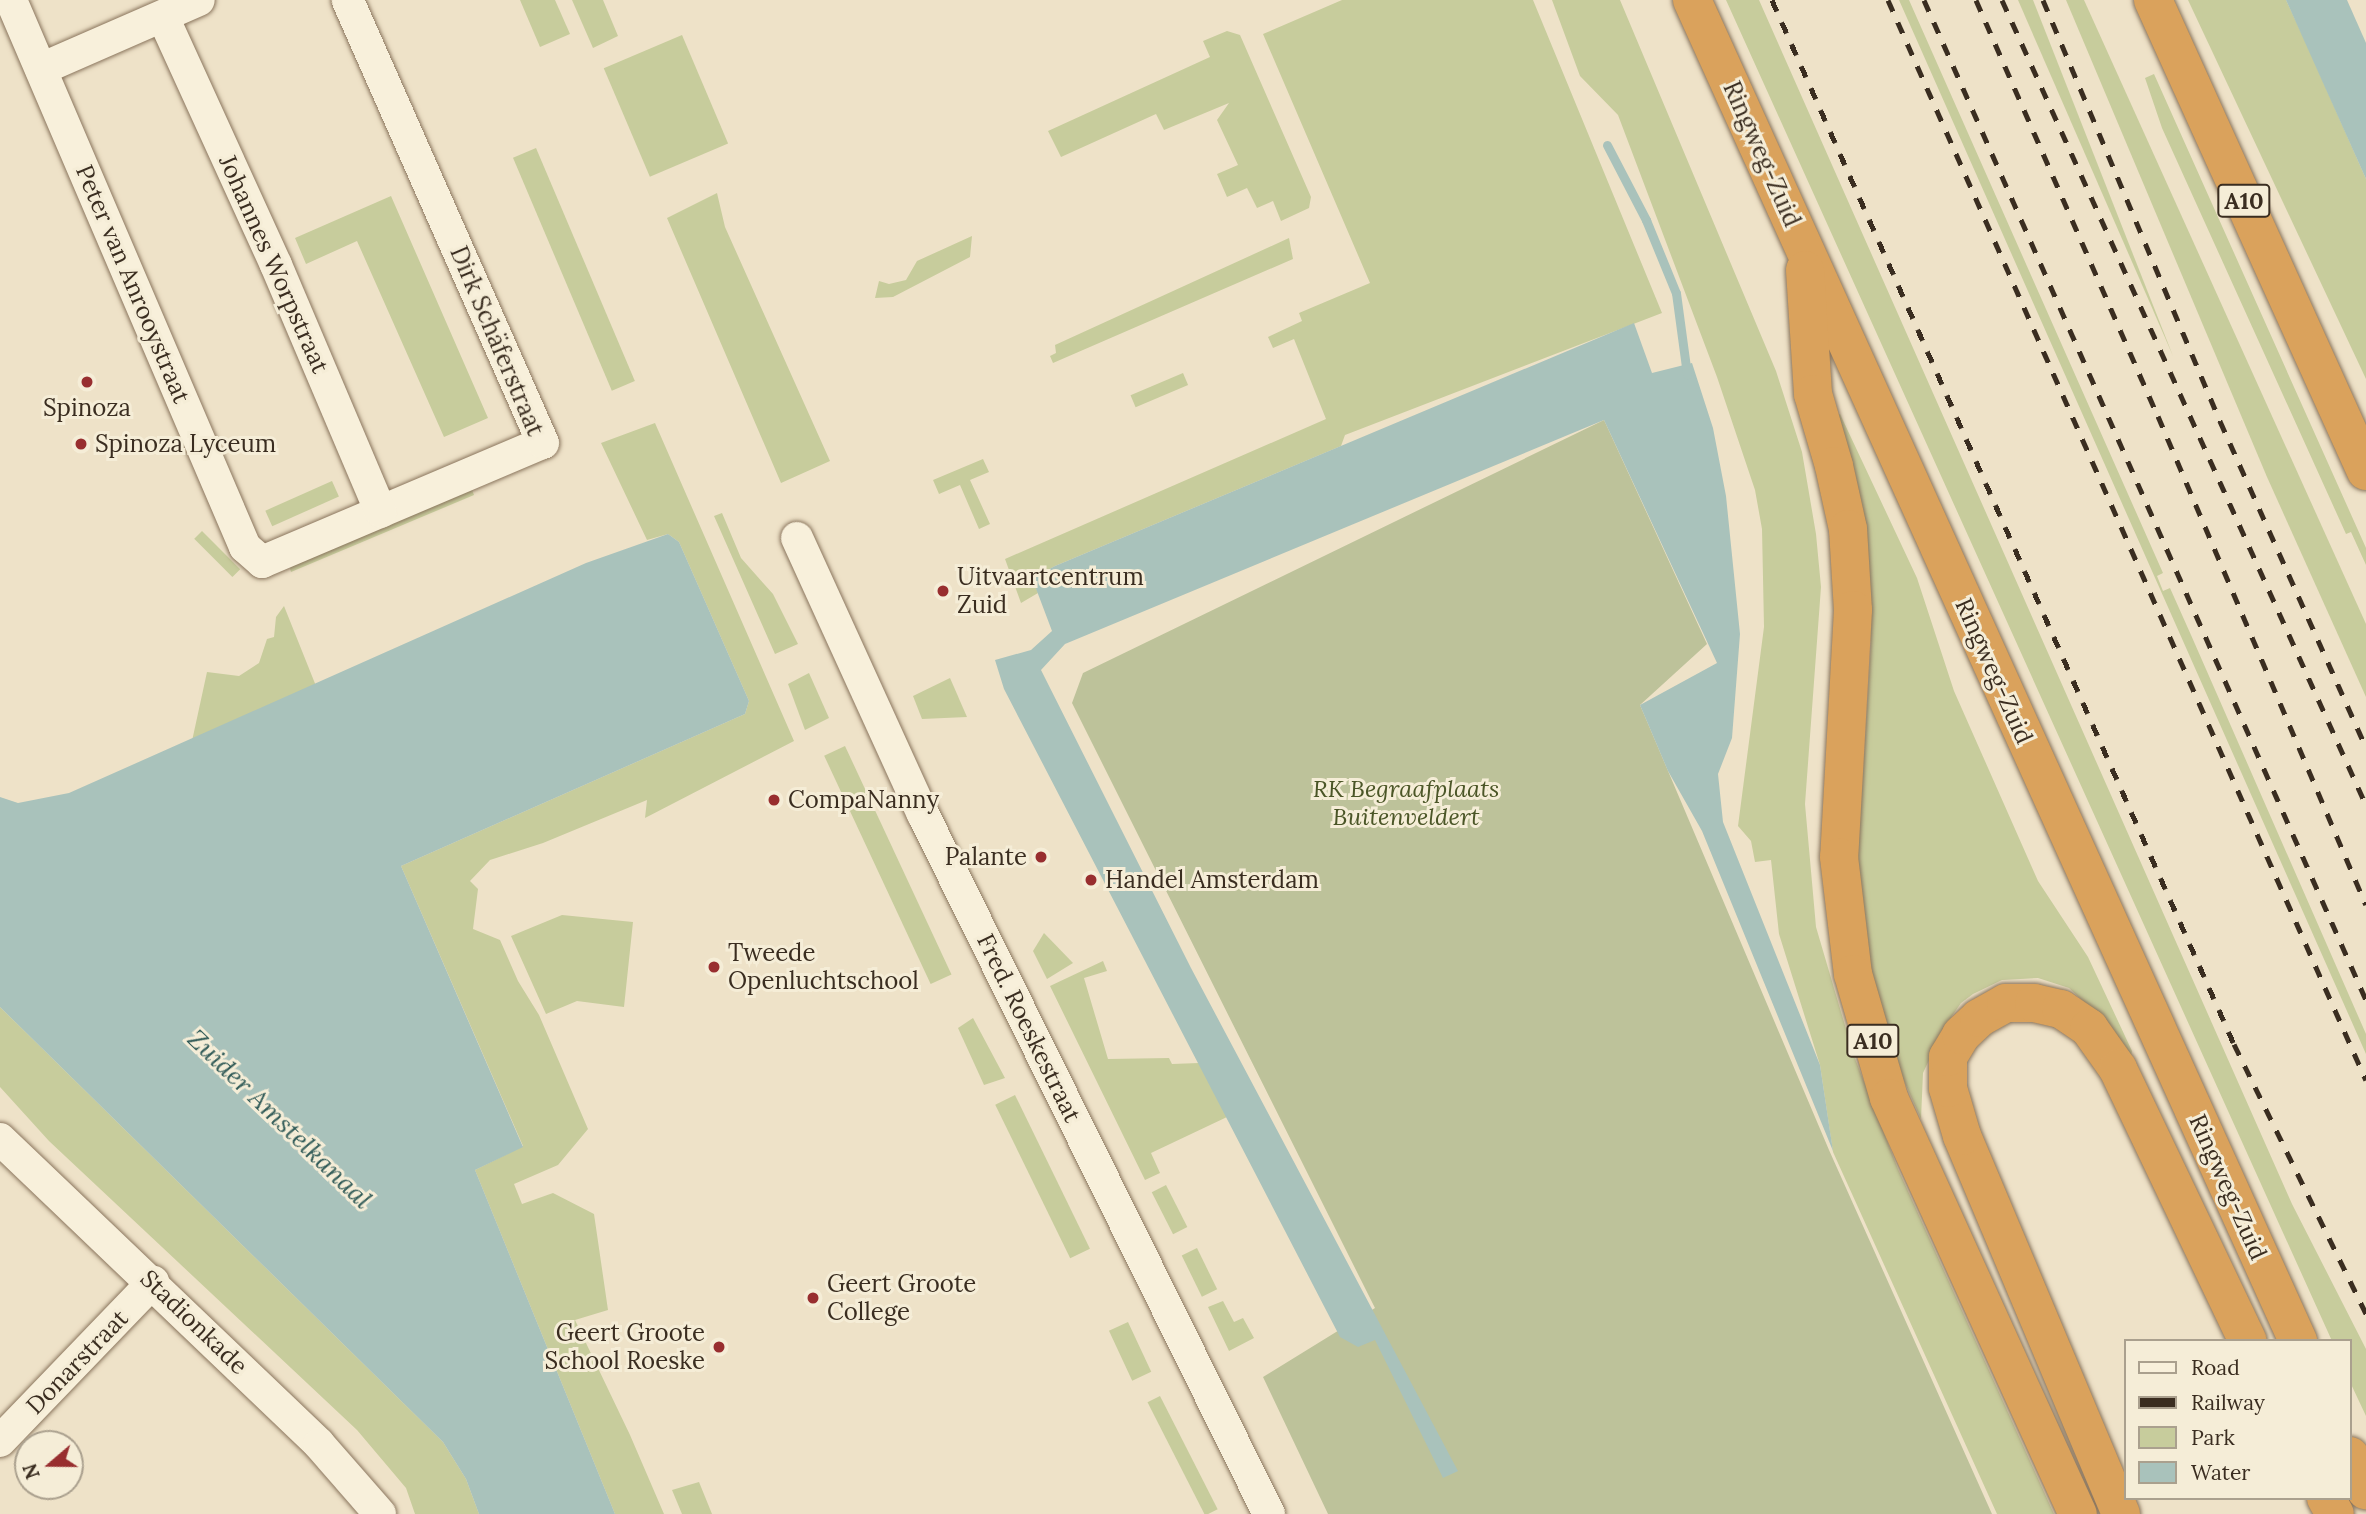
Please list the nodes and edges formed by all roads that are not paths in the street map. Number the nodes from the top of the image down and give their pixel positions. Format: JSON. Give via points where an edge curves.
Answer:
{"nodes":[{"id":1,"x":11,"y":0,"type":"edge"},
{"id":2,"x":199,"y":0,"type":"edge"},
{"id":3,"x":348,"y":0,"type":"edge"},
{"id":4,"x":1692,"y":0,"type":"edge"},
{"id":5,"x":2153,"y":0,"type":"edge"},
{"id":6,"x":163,"y":17,"type":"junction"},
{"id":7,"x":41,"y":69,"type":"junction"},
{"id":8,"x":1803,"y":246,"type":"junction"},
{"id":9,"x":2334,"y":402,"type":"junction"},
{"id":10,"x":2366,"y":454,"type":"edge"},
{"id":11,"x":2366,"y":471,"type":"edge"},
{"id":12,"x":381,"y":512,"type":"junction"},
{"id":13,"x":797,"y":537,"type":"dead end"},
{"id":14,"x":262,"y":562,"type":"joint"},
{"id":15,"x":0,"y":1139,"type":"edge"},
{"id":16,"x":153,"y":1282,"type":"junction"},
{"id":17,"x":2247,"y":1339,"type":"edge"},
{"id":18,"x":2297,"y":1339,"type":"edge"},
{"id":19,"x":0,"y":1441,"type":"edge"},
{"id":20,"x":2352,"y":1460,"type":"edge"},
{"id":21,"x":2366,"y":1491,"type":"edge"},
{"id":22,"x":380,"y":1514,"type":"edge"},
{"id":23,"x":1269,"y":1514,"type":"edge"},
{"id":24,"x":2078,"y":1514,"type":"edge"},
{"id":25,"x":2122,"y":1514,"type":"edge"}],
"edges":[{"from":1,"to":7,"type":"street","name":"Peter van Anrooystraat"},
{"from":2,"to":6,"type":"street"},
{"from":3,"to":12,"type":"street","name":"Dirk Schäferstraat","via":[[543,443]]},
{"from":4,"to":8,"type":"highway","name":"Ringweg-Zuid","number":"A10"},
{"from":5,"to":9,"type":"highway","number":"A10"},
{"from":6,"to":7,"type":"street"},
{"from":6,"to":12,"type":"street","name":"Johannes Worpstraat"},
{"from":7,"to":14,"type":"street","name":"Peter van Anrooystraat","via":[[245,547]]},
{"from":8,"to":18,"type":"highway","name":"Ringweg-Zuid","number":"A10"},
{"from":8,"to":24,"type":"highway","number":"A10","via":[[1813,394],[1848,529],[1852,670],[1839,857],[1853,974],[1889,1098]]},
{"from":9,"to":10,"type":"highway","number":"A10"},
{"from":9,"to":11,"type":"highway","number":"A10"},
{"from":12,"to":14,"type":"street","name":"Dirk Schäferstraat"},
{"from":13,"to":23,"type":"street","name":"Fred. Roeskestraat","via":[[917,801]]},
{"from":15,"to":16,"type":"street","name":"Stadionkade"},
{"from":16,"to":19,"type":"street","name":"Donarstraat"},
{"from":16,"to":22,"type":"street","name":"Stadionkade","via":[[319,1444]]},
{"from":17,"to":25,"type":"highway","via":[[2118,1069],[2089,1028],[2062,1009],[2034,1003],[2006,1003],[1979,1018],[1961,1035],[1948,1057],[1948,1088],[1962,1136]]},
{"from":20,"to":21,"type":"highway"}]}
